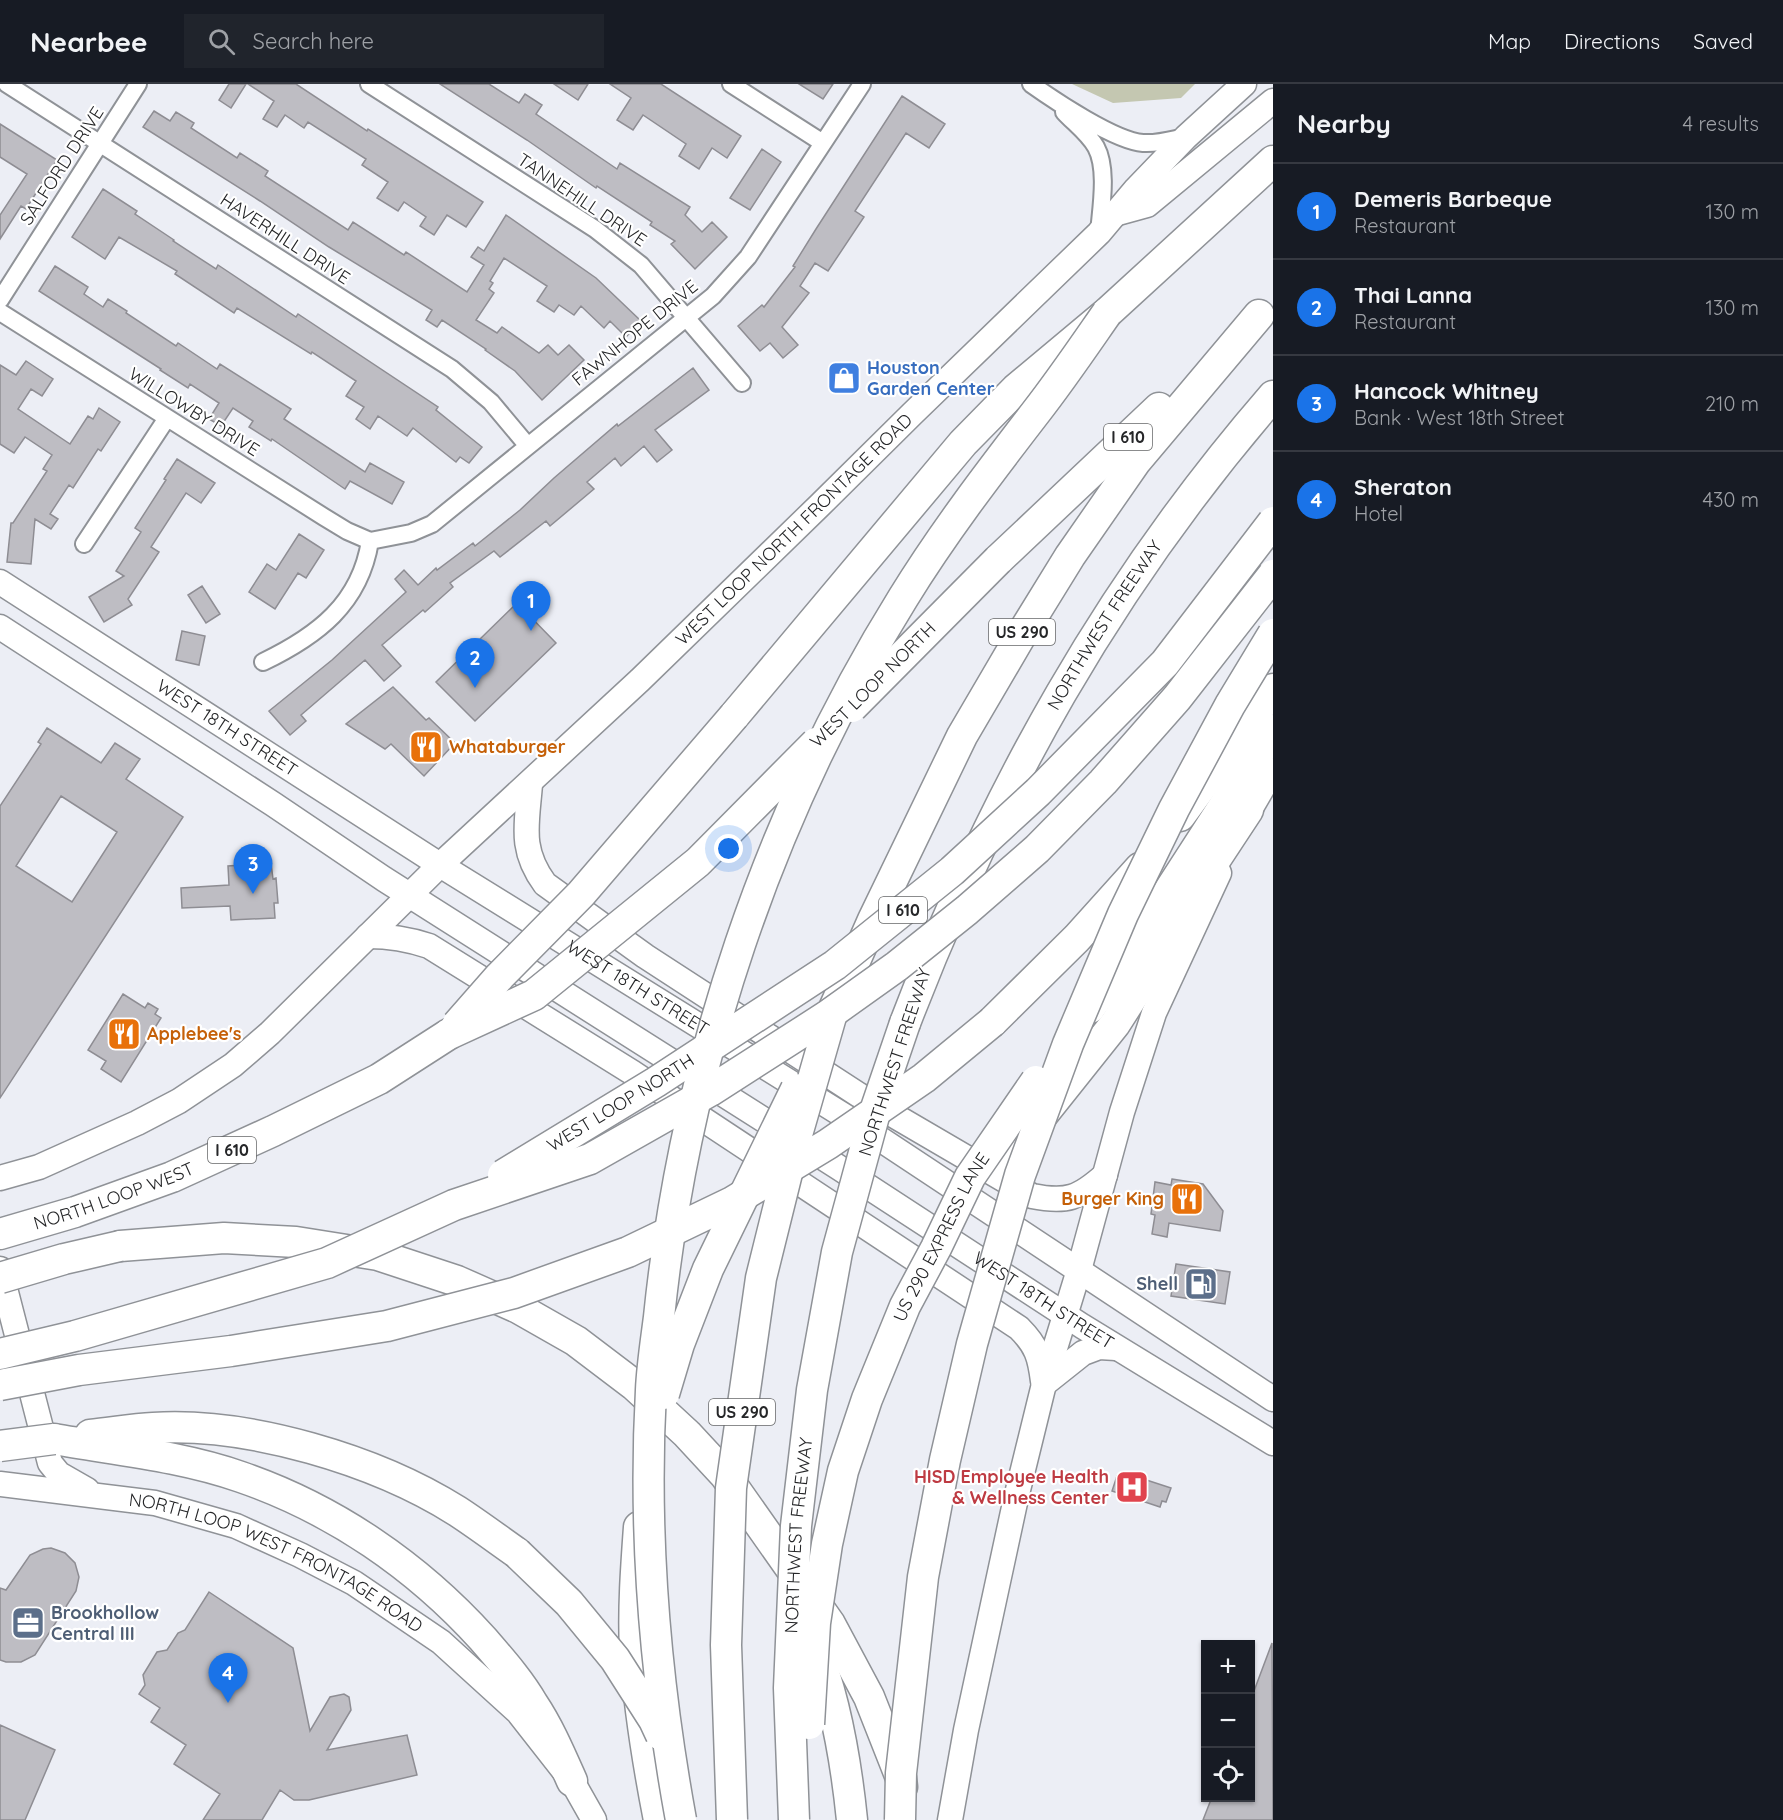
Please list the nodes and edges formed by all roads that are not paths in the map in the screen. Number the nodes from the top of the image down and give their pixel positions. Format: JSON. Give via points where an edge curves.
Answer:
{"nodes":[{"id":1,"x":7,"y":84,"type":"edge"},
{"id":2,"x":138,"y":84,"type":"edge"},
{"id":3,"x":369,"y":84,"type":"edge"},
{"id":4,"x":731,"y":84,"type":"edge"},
{"id":5,"x":862,"y":84,"type":"edge"},
{"id":6,"x":1031,"y":84,"type":"edge"},
{"id":7,"x":1244,"y":84,"type":"edge"},
{"id":8,"x":1048,"y":96,"type":"junction"},
{"id":9,"x":1273,"y":101,"type":"edge"},
{"id":10,"x":1186,"y":137,"type":"junction"},
{"id":11,"x":822,"y":143,"type":"junction"},
{"id":12,"x":100,"y":144,"type":"junction"},
{"id":13,"x":1273,"y":161,"type":"edge"},
{"id":14,"x":1118,"y":213,"type":"junction"},
{"id":15,"x":1099,"y":233,"type":"junction"},
{"id":16,"x":0,"y":300,"type":"edge"},
{"id":17,"x":1266,"y":308,"type":"edge"},
{"id":18,"x":0,"y":312,"type":"edge"},
{"id":19,"x":1107,"y":313,"type":"junction"},
{"id":20,"x":686,"y":316,"type":"junction"},
{"id":21,"x":742,"y":384,"type":"dead end"},
{"id":22,"x":1273,"y":396,"type":"edge"},
{"id":23,"x":167,"y":418,"type":"junction"},
{"id":24,"x":527,"y":445,"type":"junction"},
{"id":25,"x":1273,"y":522,"type":"edge"},
{"id":26,"x":370,"y":541,"type":"junction"},
{"id":27,"x":84,"y":544,"type":"dead end"},
{"id":28,"x":1273,"y":575,"type":"edge"},
{"id":29,"x":0,"y":582,"type":"edge"},
{"id":30,"x":0,"y":627,"type":"edge"},
{"id":31,"x":1273,"y":634,"type":"edge"},
{"id":32,"x":262,"y":662,"type":"dead end"},
{"id":33,"x":1273,"y":689,"type":"edge"},
{"id":34,"x":1273,"y":730,"type":"edge"},
{"id":35,"x":1273,"y":770,"type":"edge"},
{"id":36,"x":302,"y":776,"type":"junction"},
{"id":37,"x":530,"y":784,"type":"junction"},
{"id":38,"x":273,"y":804,"type":"junction"},
{"id":39,"x":1248,"y":810,"type":"junction"},
{"id":40,"x":440,"y":865,"type":"junction"},
{"id":41,"x":411,"y":896,"type":"junction"},
{"id":42,"x":368,"y":936,"type":"junction"},
{"id":43,"x":832,"y":1013,"type":"junction"},
{"id":44,"x":448,"y":1034,"type":"junction"},
{"id":45,"x":1105,"y":1175,"type":"junction"},
{"id":46,"x":1,"y":1178,"type":"edge"},
{"id":47,"x":454,"y":1205,"type":"junction"},
{"id":48,"x":0,"y":1234,"type":"edge"},
{"id":49,"x":936,"y":1248,"type":"junction"},
{"id":50,"x":0,"y":1269,"type":"edge"},
{"id":51,"x":1079,"y":1270,"type":"junction"},
{"id":52,"x":0,"y":1278,"type":"edge"},
{"id":53,"x":1065,"y":1315,"type":"junction"},
{"id":54,"x":1116,"y":1348,"type":"junction"},
{"id":55,"x":0,"y":1354,"type":"edge"},
{"id":56,"x":1044,"y":1384,"type":"junction"},
{"id":57,"x":0,"y":1385,"type":"edge"},
{"id":58,"x":1273,"y":1399,"type":"edge"},
{"id":59,"x":1273,"y":1404,"type":"edge"},
{"id":60,"x":1264,"y":1437,"type":"edge"},
{"id":61,"x":54,"y":1439,"type":"junction"},
{"id":62,"x":0,"y":1446,"type":"edge"},
{"id":63,"x":0,"y":1484,"type":"edge"},
{"id":64,"x":95,"y":1494,"type":"junction"},
{"id":65,"x":762,"y":1527,"type":"junction"},
{"id":66,"x":572,"y":1781,"type":"junction"},
{"id":67,"x":594,"y":1820,"type":"edge"},
{"id":68,"x":659,"y":1820,"type":"edge"},
{"id":69,"x":681,"y":1820,"type":"edge"},
{"id":70,"x":694,"y":1820,"type":"edge"},
{"id":71,"x":732,"y":1820,"type":"edge"},
{"id":72,"x":794,"y":1820,"type":"edge"},
{"id":73,"x":808,"y":1820,"type":"edge"},
{"id":74,"x":852,"y":1820,"type":"edge"},
{"id":75,"x":900,"y":1820,"type":"edge"},
{"id":76,"x":906,"y":1820,"type":"edge"},
{"id":77,"x":950,"y":1820,"type":"edge"}],
"edges":[{"from":1,"to":12,"type":"street","name":"HAVERHILL DRIVE"},
{"from":2,"to":12,"type":"street","name":"SALFORD DRIVE"},
{"from":3,"to":20,"type":"street","name":"TANNEHILL DRIVE","via":[[595,229],[641,265]]},
{"from":4,"to":11,"type":"street"},
{"from":5,"to":11,"type":"street","name":"FAWNHOPE DRIVE"},
{"from":6,"to":8,"type":"street"},
{"from":7,"to":10,"type":"main road","name":"WEST LOOP NORTH FRONTAGE ROAD"},
{"from":8,"to":10,"type":"street","via":[[1120,137],[1142,143]]},
{"from":8,"to":15,"type":"street","via":[[1097,149],[1102,187]]},
{"from":9,"to":14,"type":"main road","via":[[1147,205]]},
{"from":10,"to":14,"type":"main road","name":"WEST LOOP NORTH FRONTAGE ROAD"},
{"from":11,"to":20,"type":"street","name":"FAWNHOPE DRIVE","via":[[748,257],[712,296]]},
{"from":12,"to":16,"type":"street","name":"SALFORD DRIVE"},
{"from":12,"to":24,"type":"street","name":"HAVERHILL DRIVE","via":[[452,369],[491,402]]},
{"from":13,"to":19,"type":"highway"},
{"from":14,"to":15,"type":"main road","name":"WEST LOOP NORTH FRONTAGE ROAD"},
{"from":15,"to":37,"type":"main road","name":"WEST LOOP NORTH FRONTAGE ROAD"},
{"from":17,"to":43,"type":"highway","number":"US 290","via":[[1136,460],[1026,626],[962,736]]},
{"from":17,"to":44,"type":"highway","name":"WEST LOOP NORTH","number":"I 610","bridge":true,"via":[[998,560],[698,862],[534,995]]},
{"from":18,"to":23,"type":"street","name":"WILLOWBY DRIVE"},
{"from":19,"to":44,"type":"highway","bridge":true,"via":[[1016,389],[963,443],[581,894]]},
{"from":19,"to":69,"type":"highway","bridge":true,"via":[[940,540],[855,680],[779,840],[734,960],[707,1051],[672,1216],[651,1388],[650,1558],[654,1632]]},
{"from":20,"to":21,"type":"street","name":"TANNEHILL DRIVE"},
{"from":20,"to":24,"type":"street","name":"FAWNHOPE DRIVE"},
{"from":22,"to":72,"type":"highway","name":"NORTHWEST FREEWAY","bridge":true,"via":[[1144,560],[1052,705],[963,880],[905,1023],[877,1105],[837,1252],[812,1390],[796,1526],[789,1688]]},
{"from":23,"to":26,"type":"street","name":"WILLOWBY DRIVE","via":[[332,522]]},
{"from":23,"to":27,"type":"street"},
{"from":24,"to":26,"type":"street","name":"FAWNHOPE DRIVE","via":[[432,524],[411,533]]},
{"from":25,"to":47,"type":"highway","name":"WEST LOOP NORTH","number":"I 610","bridge":true,"via":[[1165,663],[1038,792],[952,871],[835,965],[656,1082]]},
{"from":26,"to":32,"type":"street","via":[[366,562],[346,602],[326,624],[290,649]]},
{"from":28,"to":47,"type":"highway","bridge":true,"via":[[1177,698],[1103,782],[1037,849],[897,966],[710,1091],[590,1160]]},
{"from":29,"to":36,"type":"main road","name":"WEST 18TH STREET"},
{"from":30,"to":38,"type":"main road","name":"WEST 18TH STREET"},
{"from":31,"to":75,"type":"highway","bridge":true,"via":[[1174,809],[1123,914],[1068,1044],[1020,1175],[972,1344],[936,1506],[901,1773]]},
{"from":33,"to":57,"type":"highway","bridge":true,"via":[[1151,855],[1077,938],[992,1022],[924,1078],[828,1144],[732,1202],[628,1252],[525,1289],[387,1326]]},
{"from":34,"to":49,"type":"highway","name":"US 290 EXPRESS LANE","bridge":true,"via":[[1138,939],[970,1177]]},
{"from":35,"to":39,"type":"main road"},
{"from":36,"to":38,"type":"main road"},
{"from":36,"to":40,"type":"main road","name":"WEST 18TH STREET"},
{"from":37,"to":40,"type":"main road","name":"WEST LOOP NORTH FRONTAGE ROAD"},
{"from":37,"to":45,"type":"main road","via":[[526,848],[535,870],[545,884],[645,956],[869,1100],[1032,1196],[1070,1199]]},
{"from":38,"to":41,"type":"main road","name":"WEST 18TH STREET"},
{"from":39,"to":45,"type":"main road","via":[[1154,1013]]},
{"from":39,"to":49,"type":"highway","bridge":true,"via":[[1192,894],[1166,944],[1115,1024]]},
{"from":40,"to":41,"type":"main road"},
{"from":40,"to":51,"type":"main road","name":"WEST 18TH STREET","via":[[862,1127]]},
{"from":41,"to":42,"type":"main road"},
{"from":41,"to":53,"type":"main road","name":"WEST 18TH STREET"},
{"from":42,"to":46,"type":"main road","via":[[270,1033],[233,1065],[179,1101],[39,1167]]},
{"from":42,"to":56,"type":"main road","via":[[409,939],[429,946],[643,1080],[1019,1328],[1040,1357]]},
{"from":43,"to":68,"type":"highway","bridge":true,"via":[[708,1269],[655,1421],[642,1500],[635,1649],[642,1723]]},
{"from":43,"to":71,"type":"highway","number":"US 290","bridge":true,"via":[[761,1278],[731,1488],[726,1645]]},
{"from":44,"to":48,"type":"highway","name":"NORTH LOOP WEST","number":"I 610","via":[[379,1078],[172,1177]]},
{"from":45,"to":51,"type":"main road"},
{"from":47,"to":55,"type":"highway","number":"I 610","bridge":true,"via":[[327,1263]]},
{"from":49,"to":73,"type":"highway","name":"US 290 EXPRESS LANE","bridge":true,"via":[[904,1306],[843,1471],[815,1623],[809,1705]]},
{"from":50,"to":64,"type":"main road","via":[[50,1463],[59,1474]]},
{"from":51,"to":53,"type":"main road"},
{"from":51,"to":58,"type":"main road","name":"WEST 18TH STREET"},
{"from":52,"to":65,"type":"highway","bridge":true,"via":[[120,1246],[224,1238],[296,1242],[378,1255],[457,1281],[518,1308],[576,1341],[634,1384],[687,1434],[725,1475]]},
{"from":53,"to":54,"type":"main road","name":"WEST 18TH STREET"},
{"from":53,"to":56,"type":"main road"},
{"from":54,"to":56,"type":"main road","via":[[1099,1347],[1083,1353]]},
{"from":54,"to":60,"type":"main road","name":"WEST 18TH STREET"},
{"from":56,"to":77,"type":"main road","via":[[1016,1498]]},
{"from":59,"to":60,"type":"main road"},
{"from":61,"to":62,"type":"highway","bridge":true},
{"from":61,"to":66,"type":"highway","via":[[191,1462],[240,1476],[289,1496],[352,1530],[411,1570],[457,1611],[504,1663],[548,1729]]},
{"from":61,"to":70,"type":"highway","bridge":true,"via":[[155,1428],[219,1430],[335,1454],[406,1483],[456,1510],[517,1552],[569,1603],[615,1659],[654,1720]]},
{"from":63,"to":64,"type":"main road","name":"NORTH LOOP WEST FRONTAGE ROAD"},
{"from":64,"to":66,"type":"main road","name":"NORTH LOOP WEST FRONTAGE ROAD","via":[[155,1503],[236,1526],[354,1583],[441,1642],[518,1712]]},
{"from":65,"to":74,"type":"highway","via":[[821,1664],[839,1731]]},
{"from":65,"to":76,"type":"highway","via":[[830,1624],[869,1697],[901,1778]]},
{"from":66,"to":67,"type":"main road","name":"NORTH LOOP WEST FRONTAGE ROAD"}]}
